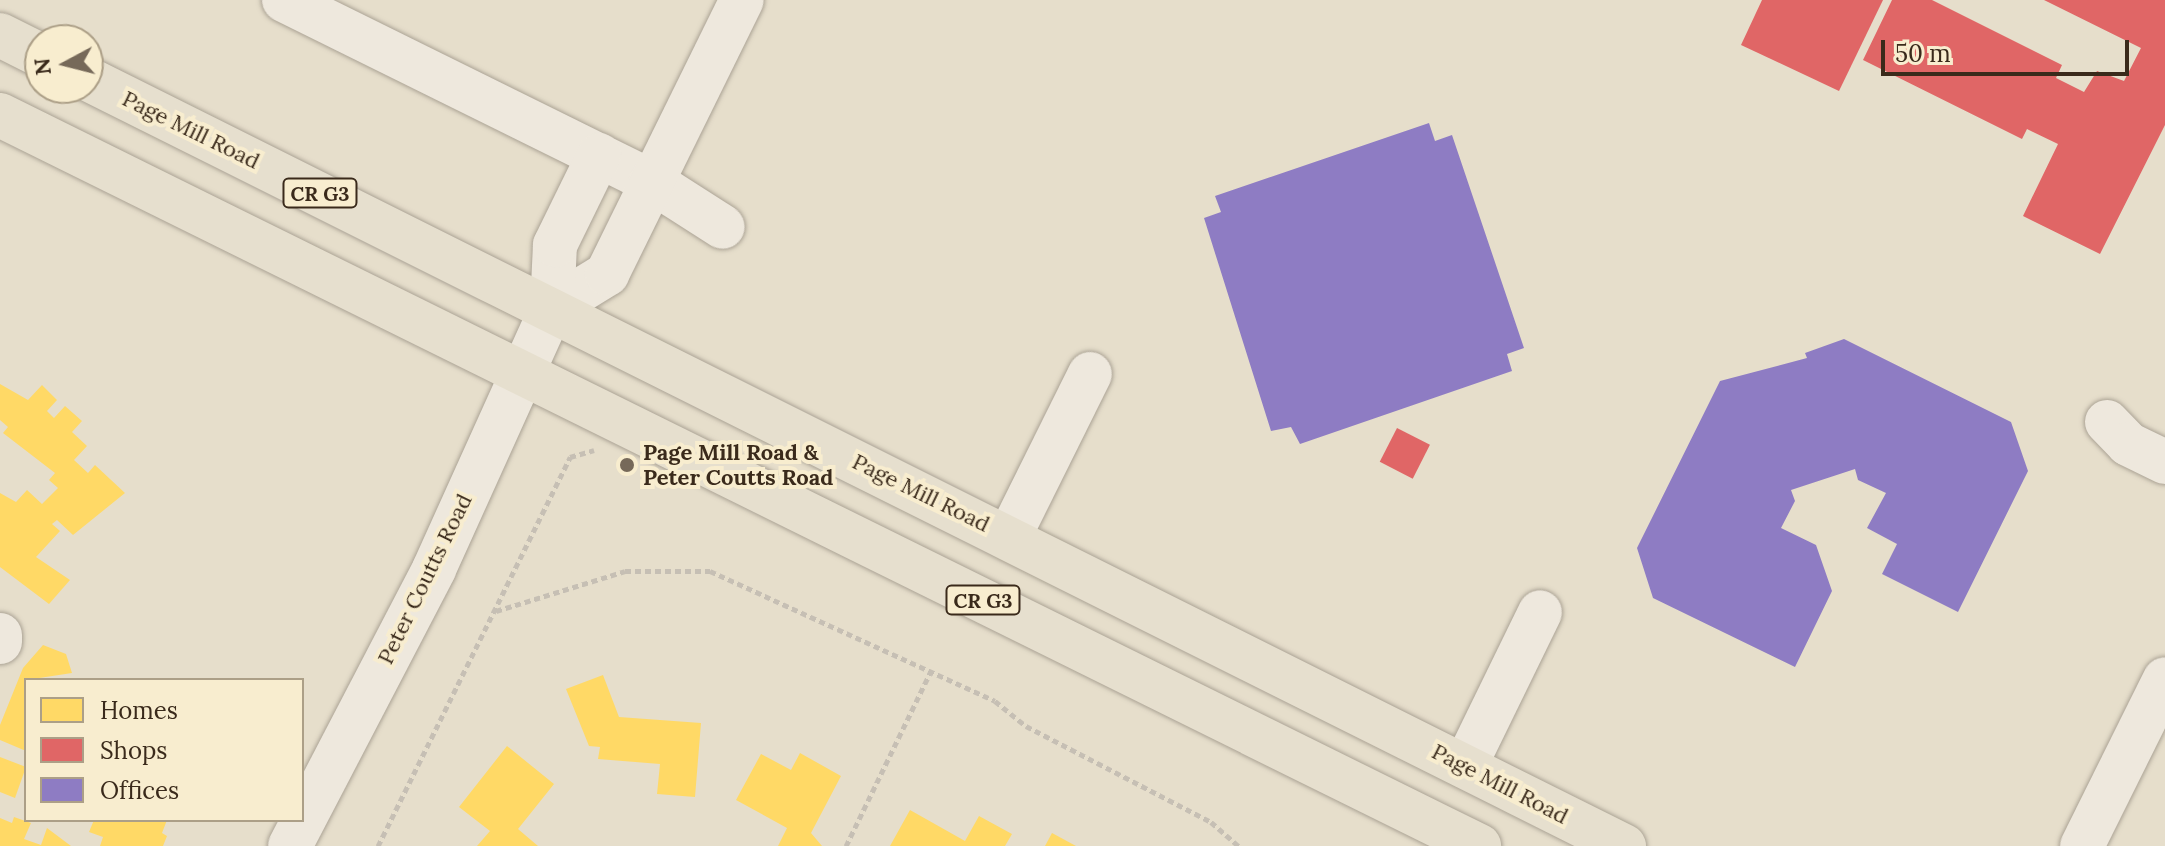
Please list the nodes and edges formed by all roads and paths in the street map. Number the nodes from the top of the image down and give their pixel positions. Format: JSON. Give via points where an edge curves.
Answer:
{"nodes":[{"id":1,"x":284,"y":0,"type":"edge"},
{"id":2,"x":742,"y":0,"type":"edge"},
{"id":3,"x":0,"y":35,"type":"edge"},
{"id":4,"x":24,"y":47,"type":"edge"},
{"id":5,"x":104,"y":87,"type":"edge"},
{"id":6,"x":0,"y":115,"type":"edge"},
{"id":7,"x":599,"y":155,"type":"junction"},
{"id":8,"x":651,"y":181,"type":"junction"},
{"id":9,"x":723,"y":227,"type":"dead end"},
{"id":10,"x":552,"y":308,"type":"junction"},
{"id":11,"x":520,"y":371,"type":"junction"},
{"id":12,"x":1090,"y":374,"type":"dead end"},
{"id":13,"x":2107,"y":422,"type":"dead end"},
{"id":14,"x":649,"y":435,"type":"junction"},
{"id":15,"x":2165,"y":462,"type":"edge"},
{"id":16,"x":1009,"y":537,"type":"junction"},
{"id":17,"x":496,"y":611,"type":"junction"},
{"id":18,"x":1540,"y":612,"type":"dead end"},
{"id":19,"x":0,"y":635,"type":"edge"},
{"id":20,"x":0,"y":642,"type":"edge"},
{"id":21,"x":931,"y":670,"type":"junction"},
{"id":22,"x":2165,"y":679,"type":"edge"},
{"id":23,"x":1465,"y":766,"type":"junction"},
{"id":24,"x":304,"y":819,"type":"edge"},
{"id":25,"x":302,"y":822,"type":"edge"},
{"id":26,"x":290,"y":846,"type":"edge"},
{"id":27,"x":378,"y":846,"type":"edge"},
{"id":28,"x":846,"y":846,"type":"edge"},
{"id":29,"x":1239,"y":846,"type":"edge"},
{"id":30,"x":1479,"y":846,"type":"edge"},
{"id":31,"x":1624,"y":846,"type":"edge"},
{"id":32,"x":2082,"y":846,"type":"edge"}],
"edges":[{"from":1,"to":7,"type":"street"},
{"from":2,"to":8,"type":"street"},
{"from":3,"to":4,"type":"main road"},
{"from":5,"to":10,"type":"main road","name":"Page Mill Road","number":"CR G3"},
{"from":6,"to":11,"type":"main road","number":"CR G3"},
{"from":7,"to":8,"type":"street"},
{"from":7,"to":10,"type":"street","via":[[555,245]]},
{"from":8,"to":9,"type":"street"},
{"from":8,"to":10,"type":"street","via":[[607,274]]},
{"from":10,"to":11,"type":"street","name":"Peter Coutts Road"},
{"from":10,"to":16,"type":"main road","name":"Page Mill Road","number":"CR G3"},
{"from":11,"to":14,"type":"main road","number":"CR G3"},
{"from":11,"to":24,"type":"street","name":"Peter Coutts Road","via":[[434,569]]},
{"from":12,"to":16,"type":"street"},
{"from":13,"to":15,"type":"street","via":[[2128,444]]},
{"from":14,"to":17,"type":"path","via":[[570,457]]},
{"from":14,"to":30,"type":"main road","number":"CR G3"},
{"from":16,"to":23,"type":"main road","name":"Page Mill Road","number":"CR G3"},
{"from":17,"to":21,"type":"path","via":[[625,571],[710,571]]},
{"from":17,"to":27,"type":"path"},
{"from":18,"to":23,"type":"street"},
{"from":19,"to":20,"type":"street"},
{"from":21,"to":28,"type":"path"},
{"from":21,"to":29,"type":"path","via":[[1211,822]]},
{"from":22,"to":32,"type":"street"},
{"from":23,"to":31,"type":"main road","name":"Page Mill Road","number":"CR G3"},
{"from":25,"to":26,"type":"street","name":"Peter Coutts Road"}]}
